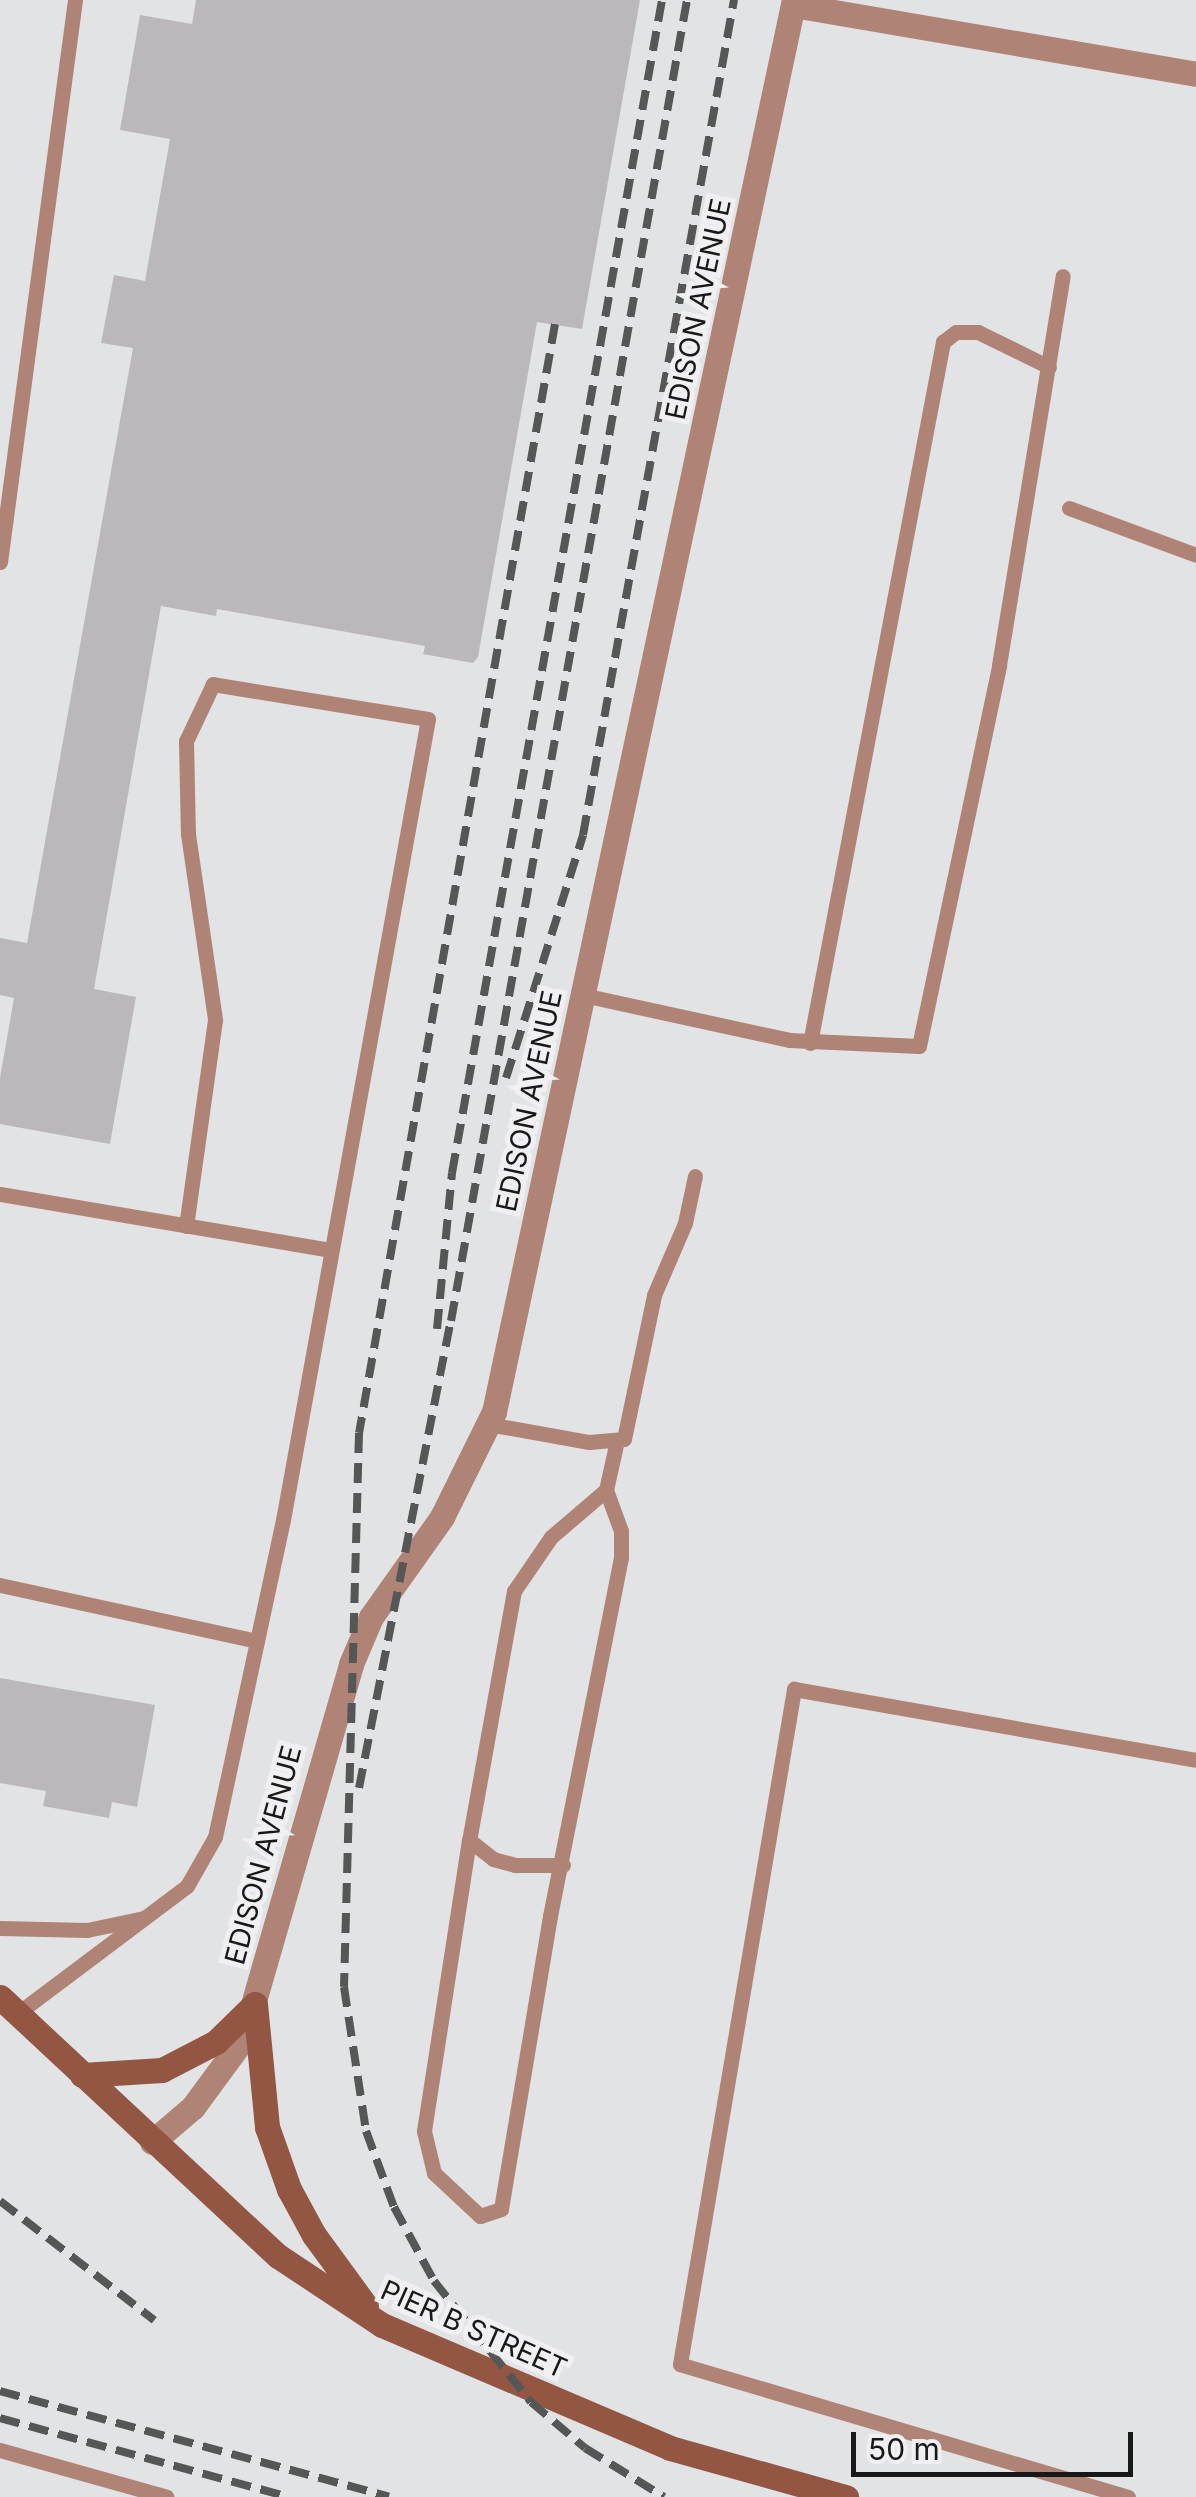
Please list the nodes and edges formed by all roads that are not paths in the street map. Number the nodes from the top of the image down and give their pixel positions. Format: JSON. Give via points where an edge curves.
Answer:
{"nodes":[{"id":1,"x":75,"y":0,"type":"edge"},
{"id":2,"x":793,"y":2,"type":"edge"},
{"id":3,"x":1196,"y":74,"type":"edge"},
{"id":4,"x":1063,"y":276,"type":"dead end"},
{"id":5,"x":1048,"y":367,"type":"junction"},
{"id":6,"x":1068,"y":508,"type":"dead end"},
{"id":7,"x":1196,"y":556,"type":"edge"},
{"id":8,"x":0,"y":562,"type":"edge"},
{"id":9,"x":582,"y":994,"type":"junction"},
{"id":10,"x":810,"y":1043,"type":"junction"},
{"id":11,"x":695,"y":1176,"type":"dead end"},
{"id":12,"x":0,"y":1194,"type":"edge"},
{"id":13,"x":186,"y":1226,"type":"junction"},
{"id":14,"x":331,"y":1250,"type":"junction"},
{"id":15,"x":488,"y":1424,"type":"junction"},
{"id":16,"x":616,"y":1445,"type":"junction"},
{"id":17,"x":606,"y":1490,"type":"junction"},
{"id":18,"x":0,"y":1584,"type":"edge"},
{"id":19,"x":257,"y":1641,"type":"junction"},
{"id":20,"x":1196,"y":1760,"type":"edge"},
{"id":21,"x":469,"y":1840,"type":"junction"},
{"id":22,"x":563,"y":1866,"type":"junction"},
{"id":23,"x":152,"y":1916,"type":"junction"},
{"id":24,"x":0,"y":1928,"type":"edge"},
{"id":25,"x":255,"y":2004,"type":"junction"},
{"id":26,"x":9,"y":2005,"type":"edge"},
{"id":27,"x":82,"y":2075,"type":"junction"},
{"id":28,"x":152,"y":2142,"type":"junction"},
{"id":29,"x":382,"y":2326,"type":"junction"},
{"id":30,"x":0,"y":2450,"type":"edge"},
{"id":31,"x":166,"y":2497,"type":"edge"},
{"id":32,"x":846,"y":2497,"type":"edge"},
{"id":33,"x":1128,"y":2497,"type":"edge"}],
"edges":[{"from":1,"to":8,"type":"lane"},
{"from":2,"to":3,"type":"street"},
{"from":2,"to":9,"type":"street","name":"EDISON AVENUE"},
{"from":4,"to":5,"type":"lane"},
{"from":5,"to":10,"type":"lane","via":[[999,665],[918,1046]]},
{"from":5,"to":10,"type":"lane","via":[[978,332],[956,332],[943,342]]},
{"from":6,"to":7,"type":"lane"},
{"from":9,"to":10,"type":"lane"},
{"from":9,"to":15,"type":"street","name":"EDISON AVENUE"},
{"from":11,"to":16,"type":"lane","via":[[685,1223],[654,1295],[629,1432]]},
{"from":12,"to":13,"type":"lane"},
{"from":13,"to":14,"type":"lane"},
{"from":13,"to":14,"type":"lane","via":[[216,1020],[188,834],[186,741],[212,684],[428,719]]},
{"from":14,"to":19,"type":"lane"},
{"from":15,"to":16,"type":"lane"},
{"from":15,"to":25,"type":"street","name":"EDISON AVENUE","via":[[442,1517],[372,1618],[351,1664],[316,1769]]},
{"from":16,"to":17,"type":"lane"},
{"from":17,"to":21,"type":"lane","via":[[551,1536],[514,1591]]},
{"from":17,"to":22,"type":"lane","via":[[621,1531],[621,1557]]},
{"from":18,"to":19,"type":"lane"},
{"from":19,"to":23,"type":"lane","via":[[211,1849],[188,1886]]},
{"from":20,"to":33,"type":"lane","via":[[794,1689],[680,2364]]},
{"from":21,"to":22,"type":"lane","via":[[515,1866]]},
{"from":21,"to":22,"type":"lane","via":[[424,2131],[434,2174],[480,2216],[501,2210]]},
{"from":23,"to":24,"type":"lane","via":[[87,1930]]},
{"from":23,"to":26,"type":"lane"},
{"from":25,"to":27,"type":"street","via":[[216,2042],[162,2070]]},
{"from":25,"to":28,"type":"street","name":"EDISON AVENUE","via":[[222,2074]]},
{"from":25,"to":29,"type":"street","via":[[267,2127],[289,2188],[314,2235]]},
{"from":26,"to":27,"type":"street","name":"PIER B STREET"},
{"from":27,"to":28,"type":"street","name":"PIER B STREET"},
{"from":28,"to":29,"type":"street","name":"PIER B STREET","via":[[278,2256]]},
{"from":29,"to":32,"type":"street","name":"PIER B STREET","via":[[670,2448]]},
{"from":30,"to":31,"type":"lane"}]}
